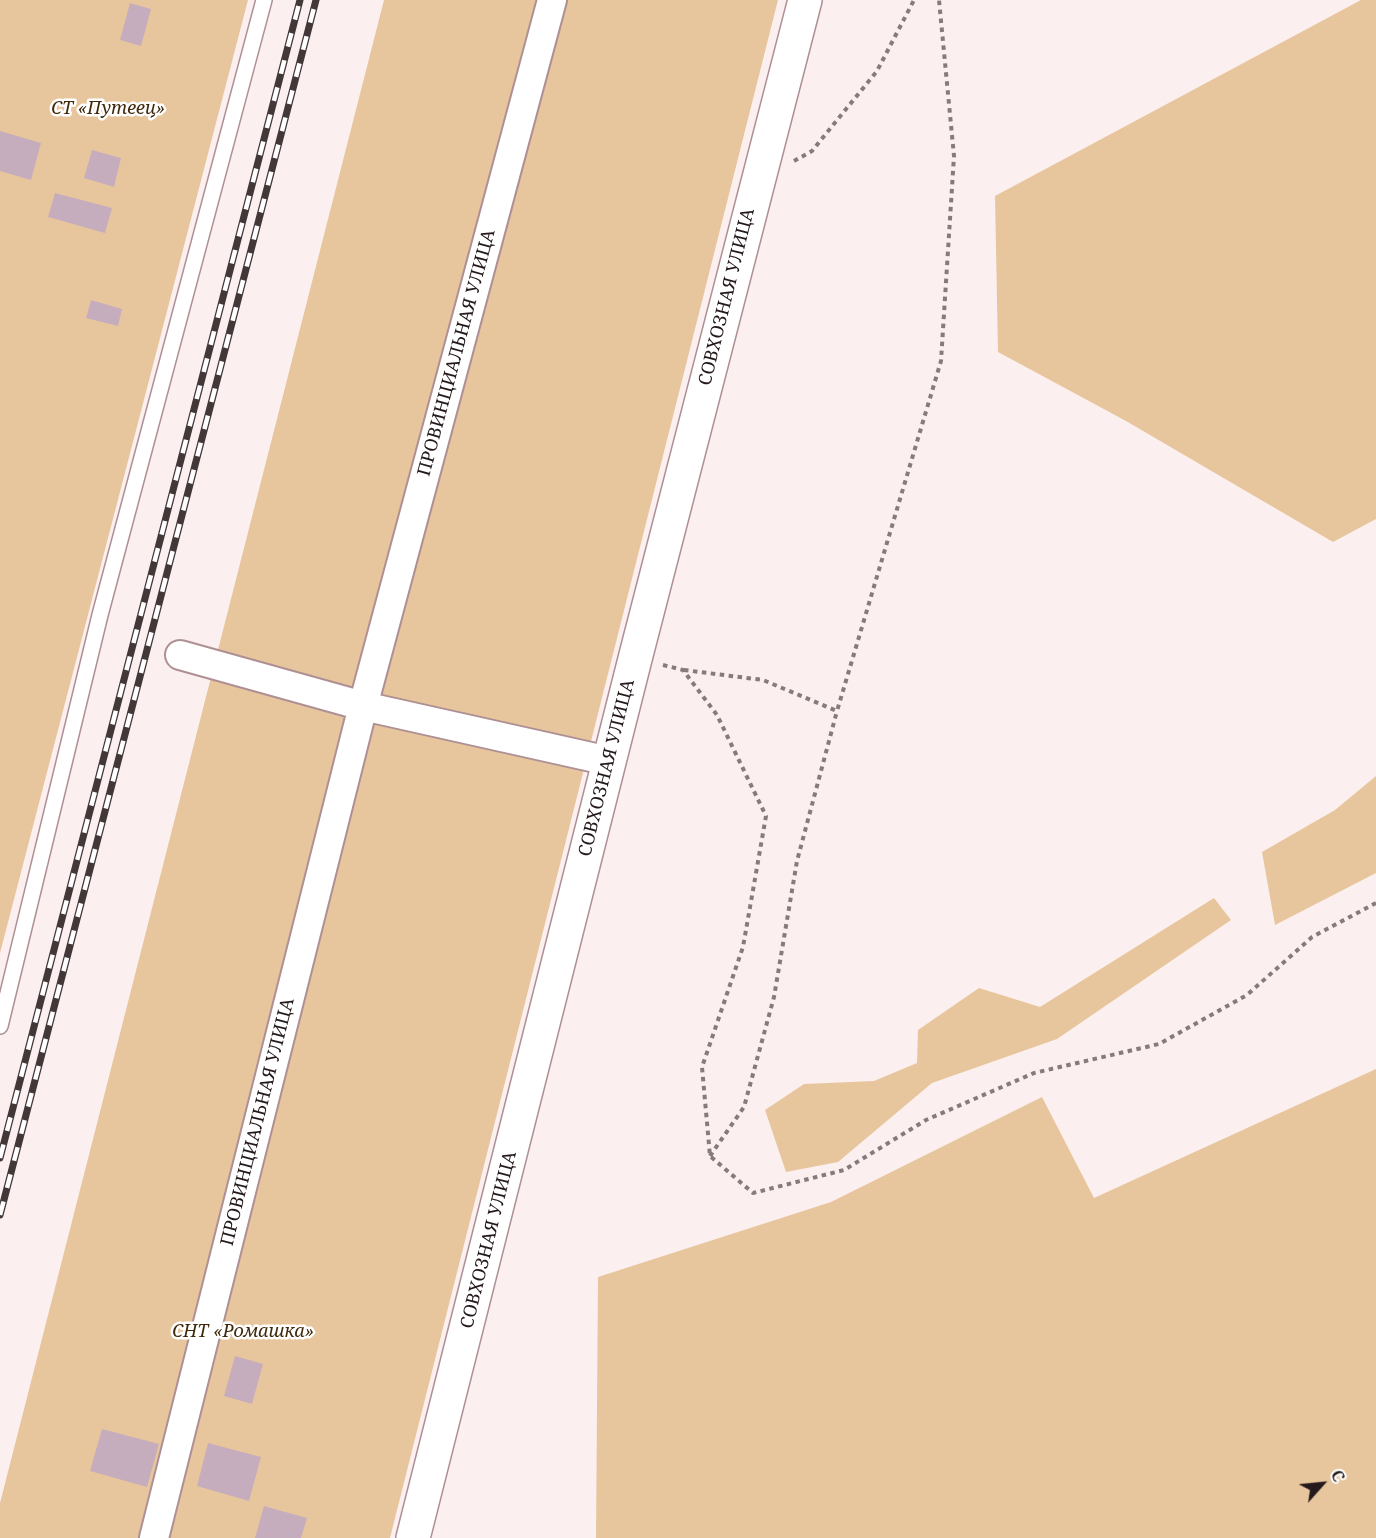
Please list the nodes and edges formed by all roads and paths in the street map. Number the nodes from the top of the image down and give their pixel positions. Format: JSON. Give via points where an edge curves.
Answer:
{"nodes":[{"id":1,"x":264,"y":0,"type":"edge"},
{"id":2,"x":552,"y":0,"type":"edge"},
{"id":3,"x":805,"y":0,"type":"edge"},
{"id":4,"x":914,"y":0,"type":"edge"},
{"id":5,"x":939,"y":0,"type":"edge"},
{"id":6,"x":757,"y":182,"type":"junction"},
{"id":7,"x":180,"y":655,"type":"dead end"},
{"id":8,"x":635,"y":659,"type":"junction"},
{"id":9,"x":683,"y":670,"type":"junction"},
{"id":10,"x":363,"y":706,"type":"junction"},
{"id":11,"x":837,"y":711,"type":"junction"},
{"id":12,"x":609,"y":761,"type":"junction"},
{"id":13,"x":1376,"y":903,"type":"edge"},
{"id":14,"x":0,"y":1026,"type":"edge"},
{"id":15,"x":710,"y":1156,"type":"junction"},
{"id":16,"x":154,"y":1538,"type":"edge"},
{"id":17,"x":413,"y":1538,"type":"edge"}],
"edges":[{"from":1,"to":14,"type":"lane","via":[[100,615]]},
{"from":2,"to":10,"type":"street","name":"ПРОВИНЦИАЛЬНАЯ УЛИЦА"},
{"from":3,"to":6,"type":"street","name":"СОВХОЗНАЯ УЛИЦА"},
{"from":4,"to":6,"type":"path","via":[[877,71],[812,151]]},
{"from":5,"to":11,"type":"path","via":[[954,156],[940,362]]},
{"from":6,"to":8,"type":"street","name":"СОВХОЗНАЯ УЛИЦА"},
{"from":7,"to":10,"type":"street"},
{"from":8,"to":9,"type":"path"},
{"from":8,"to":12,"type":"street","name":"СОВХОЗНАЯ УЛИЦА"},
{"from":9,"to":11,"type":"path","via":[[763,680]]},
{"from":9,"to":15,"type":"path","via":[[717,715],[766,816],[743,947],[702,1067]]},
{"from":10,"to":12,"type":"street"},
{"from":10,"to":16,"type":"street","name":"ПРОВИНЦИАЛЬНАЯ УЛИЦА"},
{"from":11,"to":15,"type":"path","via":[[797,861],[774,997],[744,1107]]},
{"from":12,"to":17,"type":"street","name":"СОВХОЗНАЯ УЛИЦА"},
{"from":13,"to":15,"type":"path","via":[[1312,937],[1247,995],[1159,1044],[1034,1073],[926,1120],[844,1170],[753,1193]]}]}
